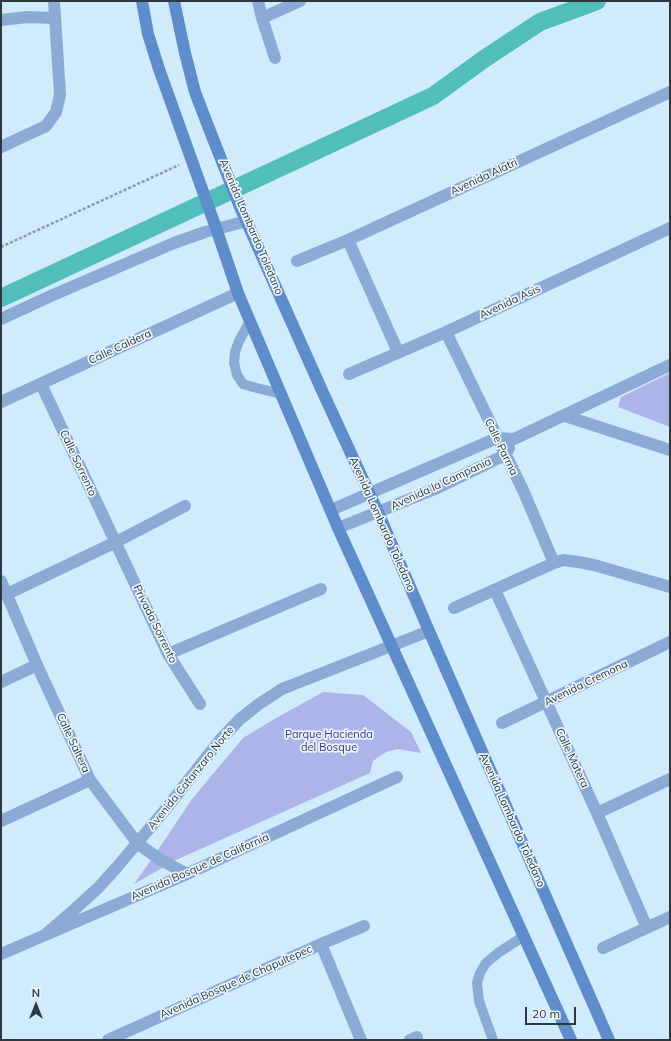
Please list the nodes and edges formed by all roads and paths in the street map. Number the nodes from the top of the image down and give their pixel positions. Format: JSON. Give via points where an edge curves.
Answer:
{"nodes":[{"id":1,"x":54,"y":1,"type":"edge"},
{"id":2,"x":142,"y":1,"type":"edge"},
{"id":3,"x":174,"y":1,"type":"edge"},
{"id":4,"x":258,"y":1,"type":"edge"},
{"id":5,"x":300,"y":1,"type":"edge"},
{"id":6,"x":54,"y":18,"type":"junction"},
{"id":7,"x":262,"y":18,"type":"junction"},
{"id":8,"x":1,"y":20,"type":"edge"},
{"id":9,"x":275,"y":58,"type":"dead end"},
{"id":10,"x":670,"y":92,"type":"edge"},
{"id":11,"x":1,"y":147,"type":"edge"},
{"id":12,"x":192,"y":159,"type":"junction"},
{"id":13,"x":246,"y":221,"type":"junction"},
{"id":14,"x":216,"y":228,"type":"junction"},
{"id":15,"x":670,"y":228,"type":"edge"},
{"id":16,"x":348,"y":240,"type":"junction"},
{"id":17,"x":1,"y":247,"type":"edge"},
{"id":18,"x":297,"y":262,"type":"dead end"},
{"id":19,"x":238,"y":293,"type":"junction"},
{"id":20,"x":1,"y":319,"type":"edge"},
{"id":21,"x":250,"y":321,"type":"junction"},
{"id":22,"x":446,"y":332,"type":"junction"},
{"id":23,"x":398,"y":352,"type":"junction"},
{"id":24,"x":670,"y":365,"type":"edge"},
{"id":25,"x":349,"y":374,"type":"dead end"},
{"id":26,"x":40,"y":384,"type":"junction"},
{"id":27,"x":281,"y":394,"type":"junction"},
{"id":28,"x":1,"y":402,"type":"edge"},
{"id":29,"x":565,"y":416,"type":"junction"},
{"id":30,"x":497,"y":438,"type":"junction"},
{"id":31,"x":514,"y":440,"type":"junction"},
{"id":32,"x":670,"y":450,"type":"edge"},
{"id":33,"x":505,"y":454,"type":"junction"},
{"id":34,"x":425,"y":470,"type":"junction"},
{"id":35,"x":435,"y":489,"type":"junction"},
{"id":36,"x":370,"y":493,"type":"junction"},
{"id":37,"x":185,"y":506,"type":"dead end"},
{"id":38,"x":331,"y":510,"type":"junction"},
{"id":39,"x":378,"y":512,"type":"junction"},
{"id":40,"x":338,"y":528,"type":"junction"},
{"id":41,"x":116,"y":542,"type":"junction"},
{"id":42,"x":554,"y":563,"type":"junction"},
{"id":43,"x":1,"y":581,"type":"edge"},
{"id":44,"x":670,"y":588,"type":"edge"},
{"id":45,"x":320,"y":589,"type":"dead end"},
{"id":46,"x":495,"y":590,"type":"junction"},
{"id":47,"x":7,"y":594,"type":"junction"},
{"id":48,"x":454,"y":608,"type":"dead end"},
{"id":49,"x":429,"y":631,"type":"junction"},
{"id":50,"x":670,"y":642,"type":"edge"},
{"id":51,"x":392,"y":646,"type":"junction"},
{"id":52,"x":168,"y":654,"type":"junction"},
{"id":53,"x":37,"y":665,"type":"junction"},
{"id":54,"x":1,"y":682,"type":"edge"},
{"id":55,"x":546,"y":703,"type":"junction"},
{"id":56,"x":200,"y":704,"type":"dead end"},
{"id":57,"x":502,"y":723,"type":"dead end"},
{"id":58,"x":396,"y":777,"type":"dead end"},
{"id":59,"x":670,"y":779,"type":"edge"},
{"id":60,"x":90,"y":780,"type":"junction"},
{"id":61,"x":597,"y":813,"type":"junction"},
{"id":62,"x":1,"y":821,"type":"edge"},
{"id":63,"x":138,"y":844,"type":"junction"},
{"id":64,"x":187,"y":874,"type":"junction"},
{"id":65,"x":670,"y":917,"type":"edge"},
{"id":66,"x":364,"y":926,"type":"dead end"},
{"id":67,"x":647,"y":928,"type":"junction"},
{"id":68,"x":46,"y":934,"type":"junction"},
{"id":69,"x":524,"y":936,"type":"junction"},
{"id":70,"x":321,"y":944,"type":"junction"},
{"id":71,"x":604,"y":948,"type":"dead end"},
{"id":72,"x":1,"y":954,"type":"edge"},
{"id":73,"x":108,"y":1040,"type":"edge"},
{"id":74,"x":361,"y":1040,"type":"edge"},
{"id":75,"x":493,"y":1040,"type":"edge"},
{"id":76,"x":571,"y":1040,"type":"edge"},
{"id":77,"x":609,"y":1040,"type":"edge"}],
"edges":[{"from":1,"to":6,"type":"street"},
{"from":2,"to":12,"type":"main road","via":[[148,34]]},
{"from":3,"to":13,"type":"main road","name":"Avenida Lombardo Toledano","via":[[195,92]]},
{"from":4,"to":7,"type":"street"},
{"from":5,"to":7,"type":"street"},
{"from":6,"to":8,"type":"street"},
{"from":6,"to":11,"type":"street","via":[[60,95],[56,112],[46,126]]},
{"from":7,"to":9,"type":"street"},
{"from":10,"to":16,"type":"street","name":"Avenida Alatri"},
{"from":12,"to":14,"type":"main road"},
{"from":12,"to":17,"type":"path"},
{"from":13,"to":14,"type":"street"},
{"from":13,"to":36,"type":"main road","name":"Avenida Lombardo Toledano"},
{"from":14,"to":19,"type":"main road"},
{"from":14,"to":20,"type":"street","via":[[167,246]]},
{"from":15,"to":22,"type":"street","name":"Avenida Asis"},
{"from":16,"to":18,"type":"street","name":"Avenida Alatri"},
{"from":16,"to":23,"type":"street"},
{"from":19,"to":21,"type":"main road"},
{"from":19,"to":26,"type":"street","name":"Calle Caldera"},
{"from":21,"to":27,"type":"main road"},
{"from":21,"to":27,"type":"lane","via":[[235,352],[237,375],[243,384]]},
{"from":22,"to":23,"type":"street","name":"Avenida Asis"},
{"from":22,"to":30,"type":"street","name":"Calle Parma"},
{"from":23,"to":25,"type":"street","name":"Avenida Asis"},
{"from":24,"to":29,"type":"street"},
{"from":26,"to":28,"type":"street","name":"Calle Caldera"},
{"from":26,"to":41,"type":"street","name":"Calle Sorrento"},
{"from":27,"to":38,"type":"main road"},
{"from":29,"to":31,"type":"street"},
{"from":29,"to":32,"type":"street"},
{"from":30,"to":31,"type":"street"},
{"from":30,"to":33,"type":"street","name":"Calle Parma"},
{"from":30,"to":34,"type":"street","name":"Avenida la Campania"},
{"from":31,"to":33,"type":"street","name":"Avenida la Campania"},
{"from":33,"to":35,"type":"street","name":"Avenida la Campania"},
{"from":33,"to":42,"type":"street","name":"Calle Parma"},
{"from":34,"to":35,"type":"street"},
{"from":34,"to":36,"type":"street","name":"Avenida la Campania"},
{"from":35,"to":39,"type":"street","name":"Avenida la Campania"},
{"from":36,"to":38,"type":"street","name":"Avenida la Campania"},
{"from":36,"to":39,"type":"main road","name":"Avenida Lombardo Toledano"},
{"from":37,"to":41,"type":"street"},
{"from":38,"to":40,"type":"main road"},
{"from":39,"to":40,"type":"street","name":"Avenida la Campania"},
{"from":39,"to":49,"type":"main road","name":"Avenida Lombardo Toledano"},
{"from":40,"to":51,"type":"main road"},
{"from":41,"to":47,"type":"street"},
{"from":41,"to":52,"type":"street","name":"Privada Sorrento"},
{"from":42,"to":44,"type":"street","via":[[563,560],[583,563]]},
{"from":42,"to":46,"type":"street"},
{"from":43,"to":47,"type":"street","name":"Calle Saltera"},
{"from":45,"to":52,"type":"street"},
{"from":46,"to":48,"type":"street"},
{"from":46,"to":55,"type":"street","name":"Calle Matera"},
{"from":47,"to":53,"type":"street","name":"Calle Saltera"},
{"from":49,"to":51,"type":"street","name":"Avenida Catanzaro Norte"},
{"from":49,"to":77,"type":"main road","name":"Avenida Lombardo Toledano"},
{"from":50,"to":55,"type":"street","name":"Avenida Cremona"},
{"from":51,"to":63,"type":"street","name":"Avenida Catanzaro Norte","via":[[282,689],[259,704],[220,740]]},
{"from":51,"to":69,"type":"main road"},
{"from":52,"to":56,"type":"street","name":"Privada Sorrento"},
{"from":53,"to":54,"type":"street"},
{"from":53,"to":60,"type":"street","name":"Calle Saltera"},
{"from":55,"to":57,"type":"street","name":"Avenida Cremona"},
{"from":55,"to":61,"type":"street","name":"Calle Matera"},
{"from":58,"to":64,"type":"street","name":"Avenida Bosque de California"},
{"from":59,"to":61,"type":"street"},
{"from":60,"to":62,"type":"street"},
{"from":60,"to":63,"type":"street","name":"Calle Saltera"},
{"from":61,"to":67,"type":"street","name":"Calle Matera"},
{"from":63,"to":64,"type":"street","name":"Calle Saltera"},
{"from":63,"to":68,"type":"street","name":"Avenida Catanzaro Norte","via":[[99,887]]},
{"from":64,"to":68,"type":"street","name":"Avenida Bosque de California"},
{"from":65,"to":67,"type":"street"},
{"from":66,"to":70,"type":"street","name":"Avenida Bosque de Chapultepec"},
{"from":67,"to":71,"type":"street"},
{"from":68,"to":72,"type":"street","name":"Avenida Bosque de California"},
{"from":69,"to":75,"type":"lane","via":[[486,963],[476,983],[479,1001]]},
{"from":69,"to":76,"type":"main road"},
{"from":70,"to":73,"type":"street","name":"Avenida Bosque de Chapultepec"},
{"from":70,"to":74,"type":"street"}]}
